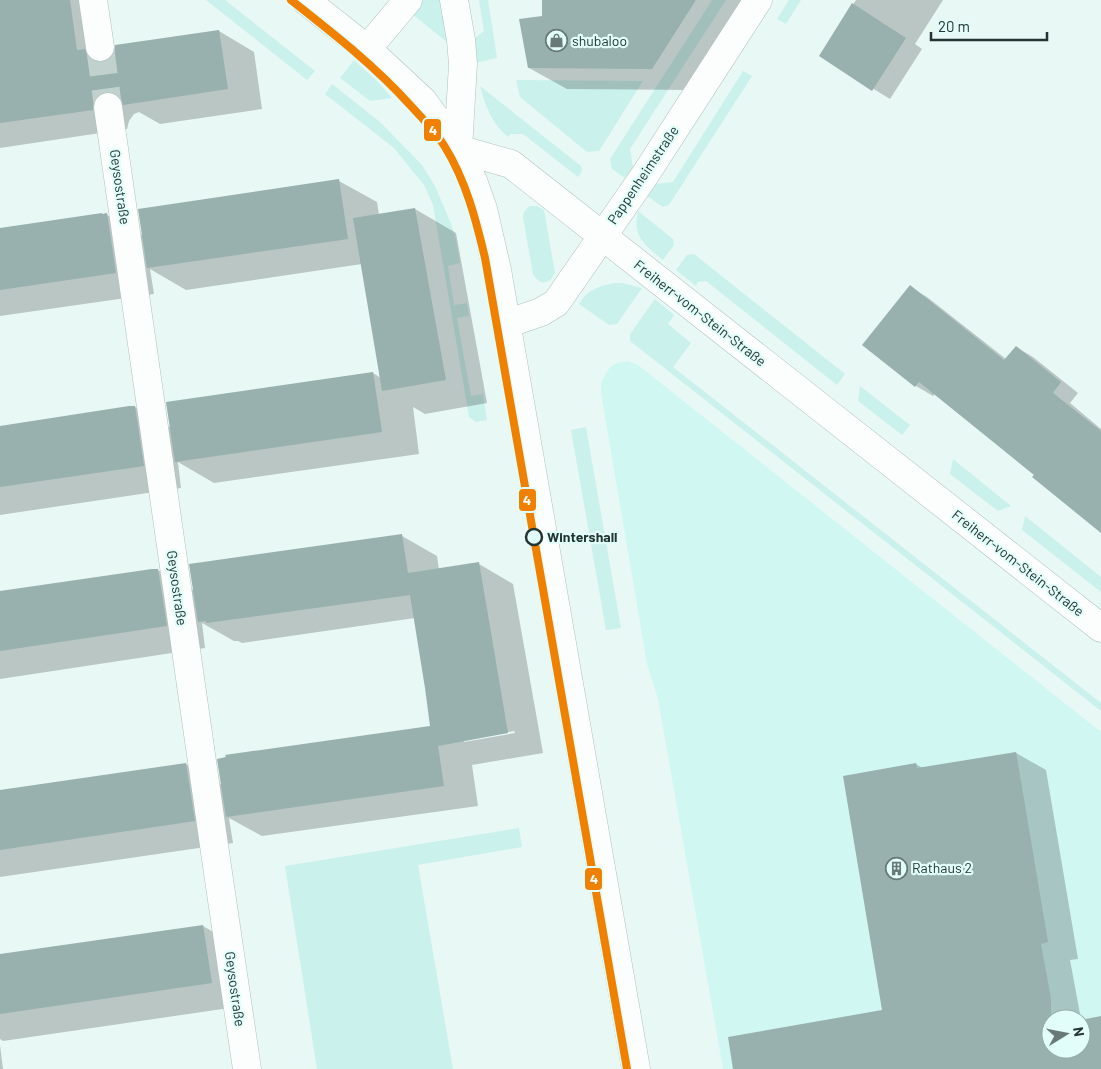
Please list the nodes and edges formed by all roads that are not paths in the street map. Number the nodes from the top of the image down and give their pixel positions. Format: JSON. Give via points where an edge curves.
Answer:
{"nodes":[{"id":1,"x":93,"y":0,"type":"edge"},
{"id":2,"x":305,"y":0,"type":"edge"},
{"id":3,"x":408,"y":0,"type":"edge"},
{"id":4,"x":454,"y":0,"type":"edge"},
{"id":5,"x":758,"y":0,"type":"edge"},
{"id":6,"x":100,"y":47,"type":"tunnel mouth"},
{"id":7,"x":367,"y":49,"type":"junction"},
{"id":8,"x":108,"y":107,"type":"tunnel mouth"},
{"id":9,"x":458,"y":149,"type":"junction"},
{"id":10,"x":602,"y":237,"type":"junction"},
{"id":11,"x":506,"y":324,"type":"junction"},
{"id":12,"x":1101,"y":628,"type":"edge"},
{"id":13,"x":247,"y":1069,"type":"edge"},
{"id":14,"x":636,"y":1069,"type":"edge"}],
"edges":[{"from":1,"to":6,"type":"street"},
{"from":2,"to":7,"type":"street"},
{"from":3,"to":7,"type":"street"},
{"from":4,"to":9,"type":"street","via":[[463,64]]},
{"from":5,"to":10,"type":"street","name":"Pappenheimstraße"},
{"from":7,"to":9,"type":"street","via":[[423,101]]},
{"from":8,"to":13,"type":"street","name":"Geysostraße"},
{"from":9,"to":10,"type":"street","name":"Freiherr-vom-Stein-Straße","via":[[511,164]]},
{"from":9,"to":11,"type":"street","via":[[483,209]]},
{"from":10,"to":11,"type":"street","name":"Pappenheimstraße","via":[[556,303]]},
{"from":10,"to":12,"type":"street","name":"Freiherr-vom-Stein-Straße"},
{"from":11,"to":14,"type":"street"}]}
